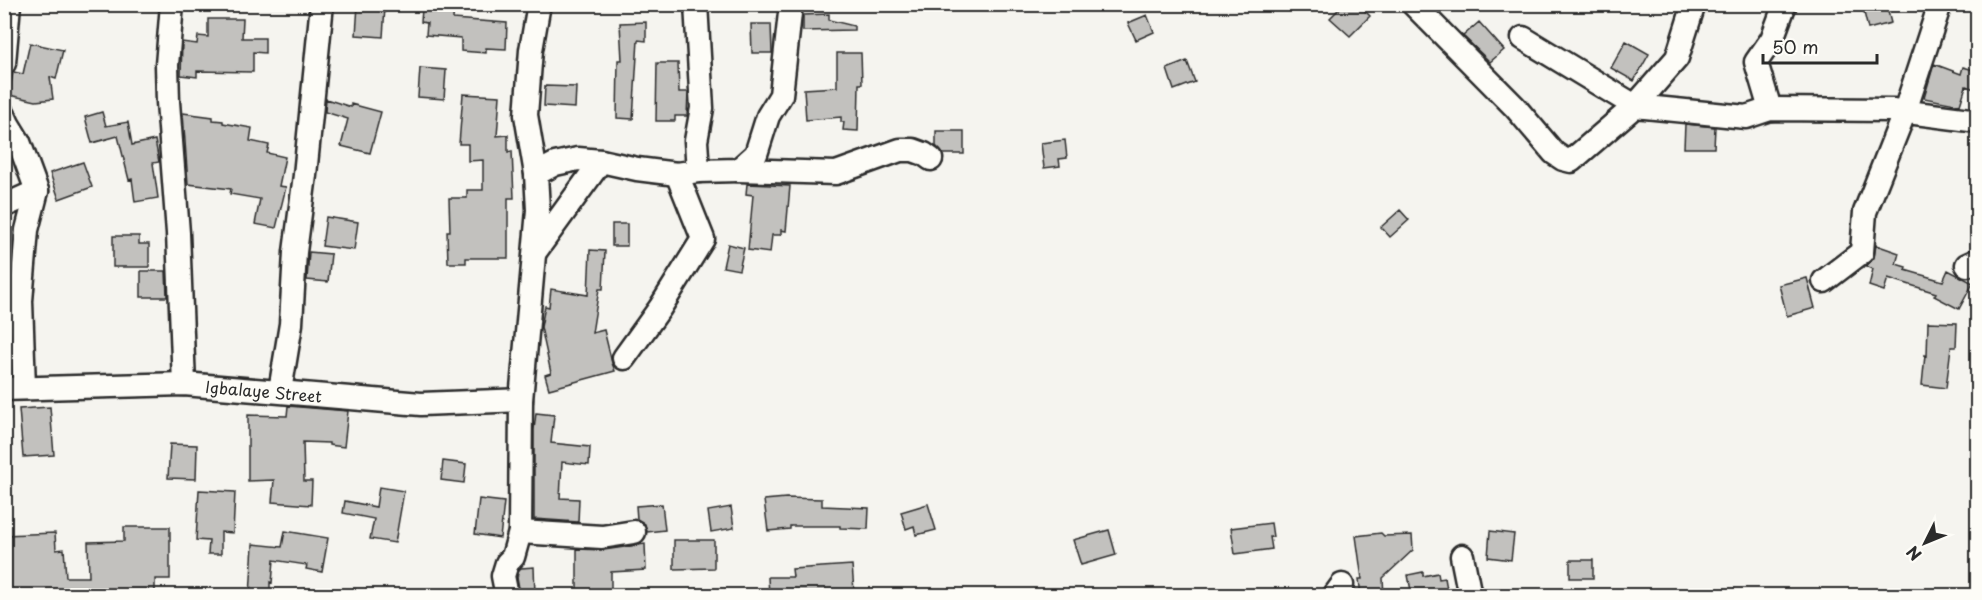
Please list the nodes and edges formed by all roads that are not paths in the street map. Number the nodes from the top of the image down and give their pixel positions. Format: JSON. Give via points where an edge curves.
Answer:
{"nodes":[{"id":1,"x":9,"y":4,"type":"edge"},
{"id":2,"x":172,"y":4,"type":"edge"},
{"id":3,"x":322,"y":4,"type":"edge"},
{"id":4,"x":539,"y":4,"type":"edge"},
{"id":5,"x":696,"y":4,"type":"edge"},
{"id":6,"x":790,"y":4,"type":"edge"},
{"id":7,"x":1413,"y":4,"type":"edge"},
{"id":8,"x":1694,"y":4,"type":"edge"},
{"id":9,"x":1785,"y":4,"type":"edge"},
{"id":10,"x":1940,"y":4,"type":"edge"},
{"id":11,"x":1523,"y":38,"type":"dead end"},
{"id":12,"x":4,"y":63,"type":"edge"},
{"id":13,"x":1635,"y":106,"type":"junction"},
{"id":14,"x":1770,"y":109,"type":"junction"},
{"id":15,"x":1905,"y":111,"type":"junction"},
{"id":16,"x":4,"y":115,"type":"edge"},
{"id":17,"x":1977,"y":121,"type":"edge"},
{"id":18,"x":931,"y":159,"type":"dead end"},
{"id":19,"x":601,"y":161,"type":"junction"},
{"id":20,"x":738,"y":170,"type":"junction"},
{"id":21,"x":688,"y":172,"type":"junction"},
{"id":22,"x":536,"y":174,"type":"junction"},
{"id":23,"x":37,"y":191,"type":"junction"},
{"id":24,"x":4,"y":206,"type":"edge"},
{"id":25,"x":534,"y":253,"type":"junction"},
{"id":26,"x":1824,"y":281,"type":"dead end"},
{"id":27,"x":624,"y":358,"type":"dead end"},
{"id":28,"x":184,"y":384,"type":"junction"},
{"id":29,"x":14,"y":388,"type":"edge"},
{"id":30,"x":280,"y":391,"type":"junction"},
{"id":31,"x":521,"y":400,"type":"junction"},
{"id":32,"x":520,"y":532,"type":"junction"},
{"id":33,"x":634,"y":532,"type":"dead end"},
{"id":34,"x":1462,"y":556,"type":"dead end"},
{"id":35,"x":507,"y":596,"type":"edge"},
{"id":36,"x":1470,"y":596,"type":"edge"}],
"edges":[{"from":1,"to":12,"type":"street"},
{"from":2,"to":28,"type":"street","via":[[168,102]]},
{"from":3,"to":30,"type":"street","via":[[291,324]]},
{"from":4,"to":22,"type":"street","via":[[526,115]]},
{"from":5,"to":21,"type":"street","via":[[702,108]]},
{"from":6,"to":20,"type":"street","via":[[781,95],[768,116],[756,154]]},
{"from":7,"to":13,"type":"street","via":[[1563,159],[1570,161]]},
{"from":8,"to":13,"type":"street","via":[[1677,58]]},
{"from":9,"to":14,"type":"street","via":[[1772,39],[1756,62]]},
{"from":10,"to":15,"type":"street"},
{"from":11,"to":13,"type":"street"},
{"from":13,"to":14,"type":"street","via":[[1746,117]]},
{"from":14,"to":15,"type":"street"},
{"from":15,"to":17,"type":"street"},
{"from":15,"to":26,"type":"street","via":[[1865,212],[1862,252]]},
{"from":16,"to":23,"type":"street","via":[[20,142]]},
{"from":18,"to":20,"type":"street","via":[[913,150],[900,150],[837,173]]},
{"from":19,"to":21,"type":"street","via":[[637,169]]},
{"from":19,"to":22,"type":"street","via":[[578,159],[555,164]]},
{"from":19,"to":25,"type":"street"},
{"from":20,"to":21,"type":"street"},
{"from":21,"to":27,"type":"street","via":[[703,239]]},
{"from":22,"to":25,"type":"street"},
{"from":23,"to":24,"type":"street"},
{"from":23,"to":29,"type":"street","via":[[27,230]]},
{"from":25,"to":31,"type":"street"},
{"from":28,"to":29,"type":"street","name":"Igbalaye Street"},
{"from":28,"to":30,"type":"street","name":"Igbalaye Street"},
{"from":30,"to":31,"type":"street","name":"Igbalaye Street","via":[[421,404]]},
{"from":31,"to":32,"type":"street"},
{"from":32,"to":33,"type":"street","via":[[602,537]]},
{"from":32,"to":35,"type":"street","via":[[503,576]]},
{"from":34,"to":36,"type":"street"}]}
